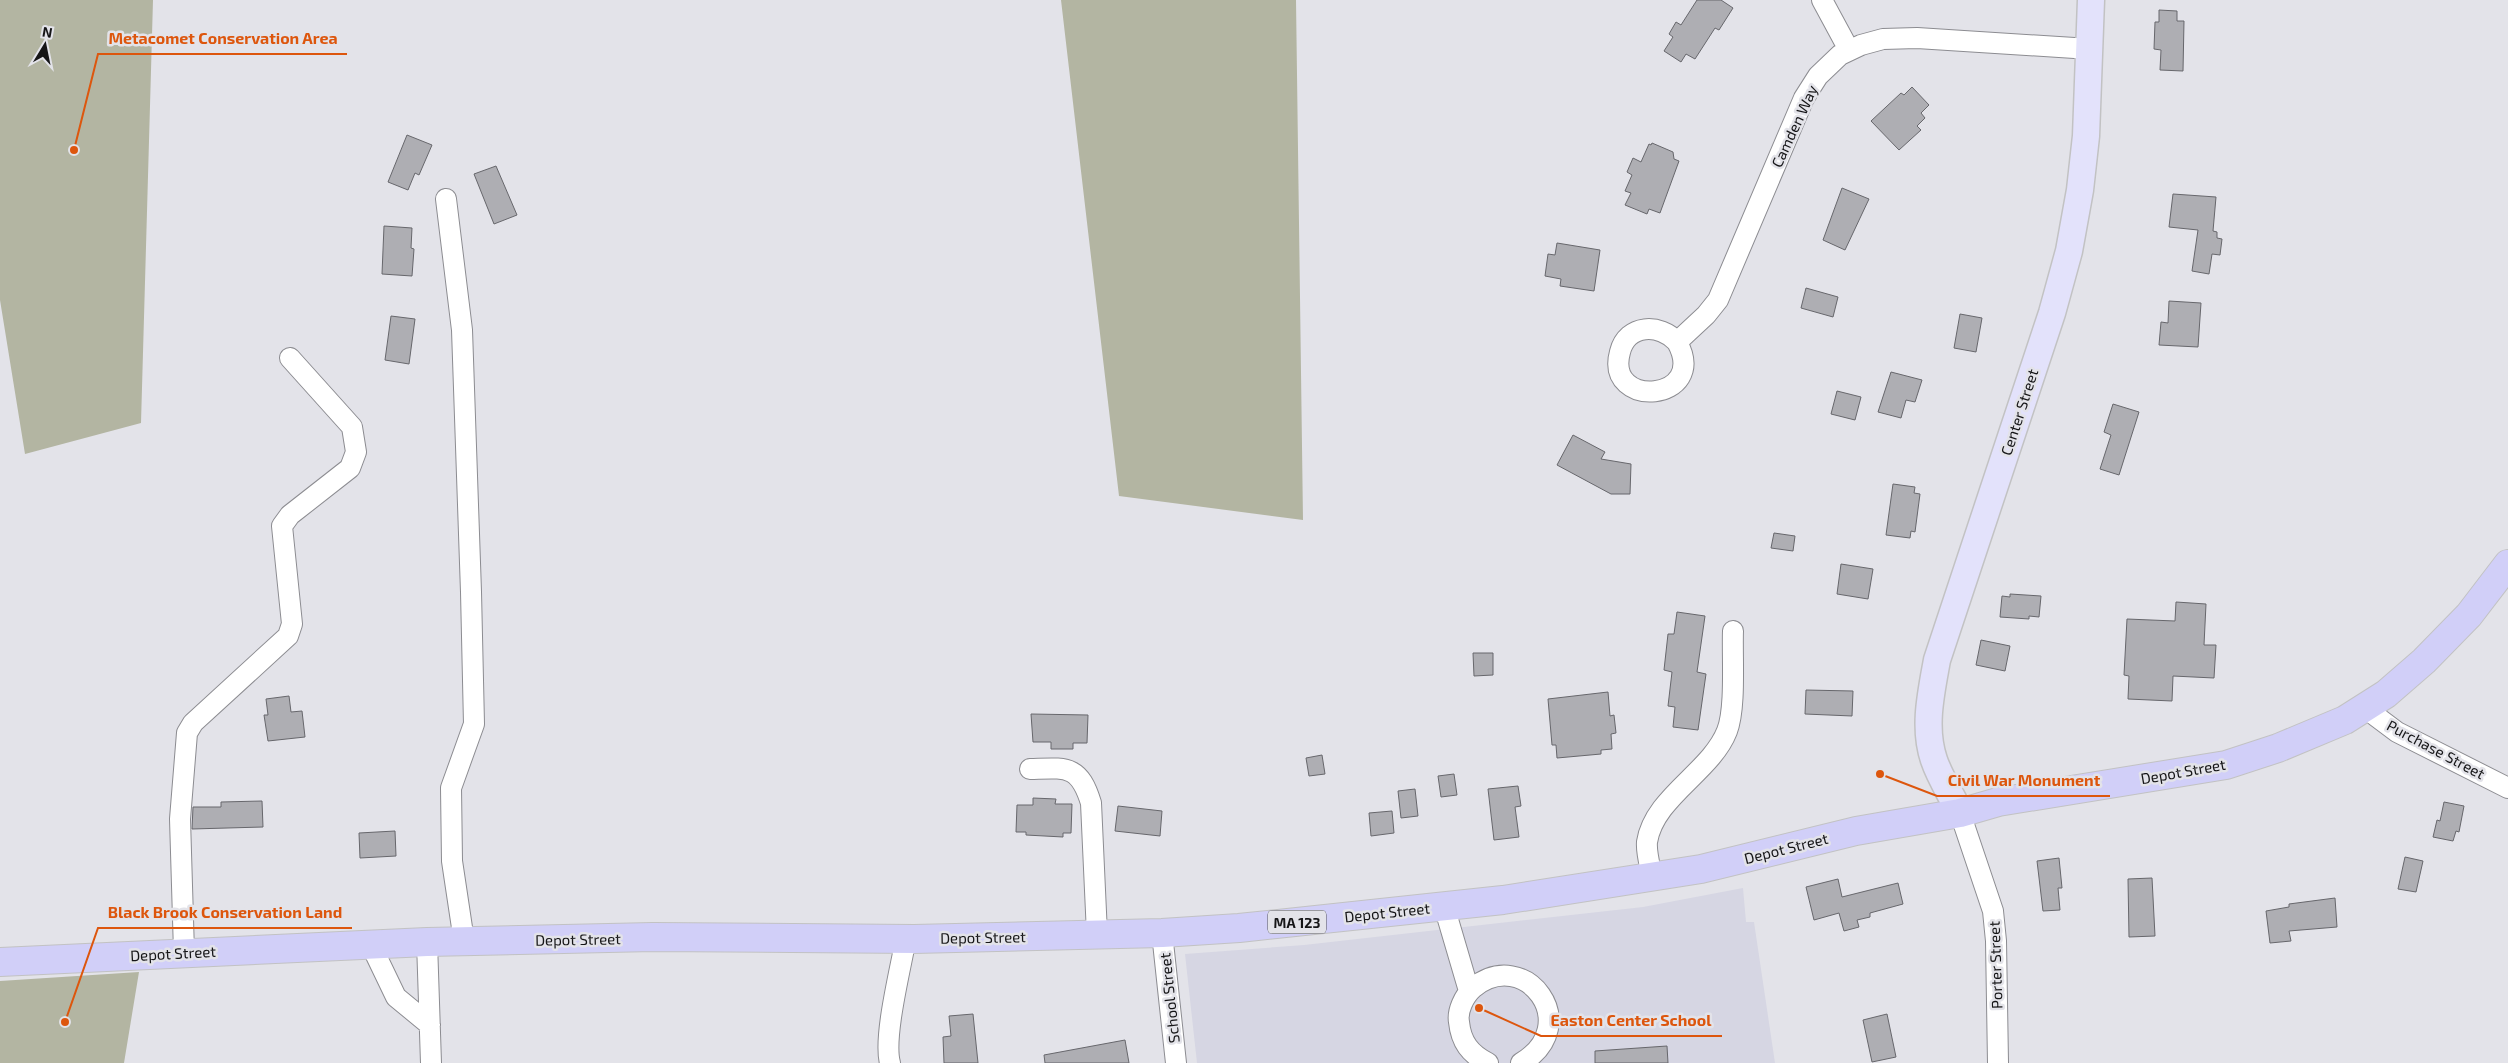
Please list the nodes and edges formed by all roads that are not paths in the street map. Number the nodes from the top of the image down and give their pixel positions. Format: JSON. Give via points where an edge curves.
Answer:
{"nodes":[{"id":1,"x":1822,"y":0,"type":"edge"},
{"id":2,"x":2091,"y":0,"type":"edge"},
{"id":3,"x":2090,"y":49,"type":"junction"},
{"id":4,"x":1849,"y":50,"type":"junction"},
{"id":5,"x":446,"y":199,"type":"dead end"},
{"id":6,"x":1677,"y":342,"type":"dead end"},
{"id":7,"x":290,"y":358,"type":"dead end"},
{"id":8,"x":2508,"y":564,"type":"edge"},
{"id":9,"x":1733,"y":631,"type":"dead end"},
{"id":10,"x":2365,"y":708,"type":"junction"},
{"id":11,"x":1030,"y":769,"type":"dead end"},
{"id":12,"x":2508,"y":788,"type":"edge"},
{"id":13,"x":1960,"y":813,"type":"junction"},
{"id":14,"x":1652,"y":876,"type":"junction"},
{"id":15,"x":1444,"y":906,"type":"junction"},
{"id":16,"x":1097,"y":934,"type":"junction"},
{"id":17,"x":1162,"y":934,"type":"junction"},
{"id":18,"x":906,"y":938,"type":"junction"},
{"id":19,"x":464,"y":941,"type":"junction"},
{"id":20,"x":427,"y":942,"type":"junction"},
{"id":21,"x":371,"y":944,"type":"junction"},
{"id":22,"x":184,"y":952,"type":"junction"},
{"id":23,"x":0,"y":962,"type":"edge"},
{"id":24,"x":1469,"y":991,"type":"junction"},
{"id":25,"x":430,"y":1025,"type":"junction"},
{"id":26,"x":432,"y":1063,"type":"edge"},
{"id":27,"x":890,"y":1063,"type":"edge"},
{"id":28,"x":1176,"y":1063,"type":"edge"},
{"id":29,"x":1488,"y":1063,"type":"edge"},
{"id":30,"x":1522,"y":1063,"type":"edge"},
{"id":31,"x":1998,"y":1063,"type":"edge"}],
"edges":[{"from":1,"to":4,"type":"street"},
{"from":2,"to":3,"type":"main road","name":"Center Street"},
{"from":3,"to":4,"type":"street","name":"Camden Way","via":[[1903,38],[1876,41]]},
{"from":3,"to":13,"type":"main road","name":"Center Street","via":[[2083,159],[2069,251],[2052,313],[1937,660],[1933,683],[1929,740],[1935,763]]},
{"from":4,"to":6,"type":"street","name":"Camden Way","via":[[1828,65],[1808,91],[1718,300],[1706,316]]},
{"from":5,"to":19,"type":"street","via":[[462,330],[472,639],[474,724],[451,788],[452,861]]},
{"from":7,"to":22,"type":"street","via":[[352,427],[356,452],[350,468],[290,515],[282,526],[292,624],[288,636],[193,723],[187,733],[180,819]]},
{"from":8,"to":10,"type":"highway","name":"Depot Street","number":"MA 123","via":[[2469,615],[2440,646]]},
{"from":9,"to":14,"type":"street","via":[[1731,708],[1727,730],[1714,754],[1655,820],[1647,843]]},
{"from":10,"to":12,"type":"street","name":"Purchase Street","via":[[2397,732]]},
{"from":10,"to":13,"type":"highway","name":"Depot Street","number":"MA 123","via":[[2302,739],[2226,765],[1998,802]]},
{"from":11,"to":16,"type":"street","via":[[1065,768],[1085,783],[1091,802]]},
{"from":13,"to":14,"type":"highway","name":"Depot Street","number":"MA 123","via":[[1856,831],[1701,868]]},
{"from":13,"to":31,"type":"street","name":"Porter Street","via":[[1993,911]]},
{"from":14,"to":15,"type":"highway","name":"Depot Street","number":"MA 123"},
{"from":15,"to":17,"type":"highway","name":"Depot Street","number":"MA 123"},
{"from":15,"to":24,"type":"street"},
{"from":16,"to":17,"type":"highway","name":"Depot Street","number":"MA 123"},
{"from":16,"to":18,"type":"highway","name":"Depot Street","number":"MA 123"},
{"from":17,"to":28,"type":"street","name":"School Street"},
{"from":18,"to":19,"type":"highway","name":"Depot Street","number":"MA 123","via":[[654,937]]},
{"from":18,"to":27,"type":"street","via":[[889,1033]]},
{"from":19,"to":20,"type":"highway","name":"Depot Street","number":"MA 123"},
{"from":20,"to":21,"type":"highway","name":"Depot Street","number":"MA 123"},
{"from":20,"to":25,"type":"street"},
{"from":21,"to":22,"type":"highway","name":"Depot Street","number":"MA 123"},
{"from":21,"to":25,"type":"street","via":[[396,997]]},
{"from":22,"to":23,"type":"highway","name":"Depot Street","number":"MA 123"},
{"from":24,"to":29,"type":"street","via":[[1461,1004],[1460,1034],[1477,1058]]},
{"from":24,"to":30,"type":"street","via":[[1481,982],[1502,976],[1524,980],[1536,988],[1545,1001],[1549,1030],[1539,1050]]},
{"from":25,"to":26,"type":"street"}]}
